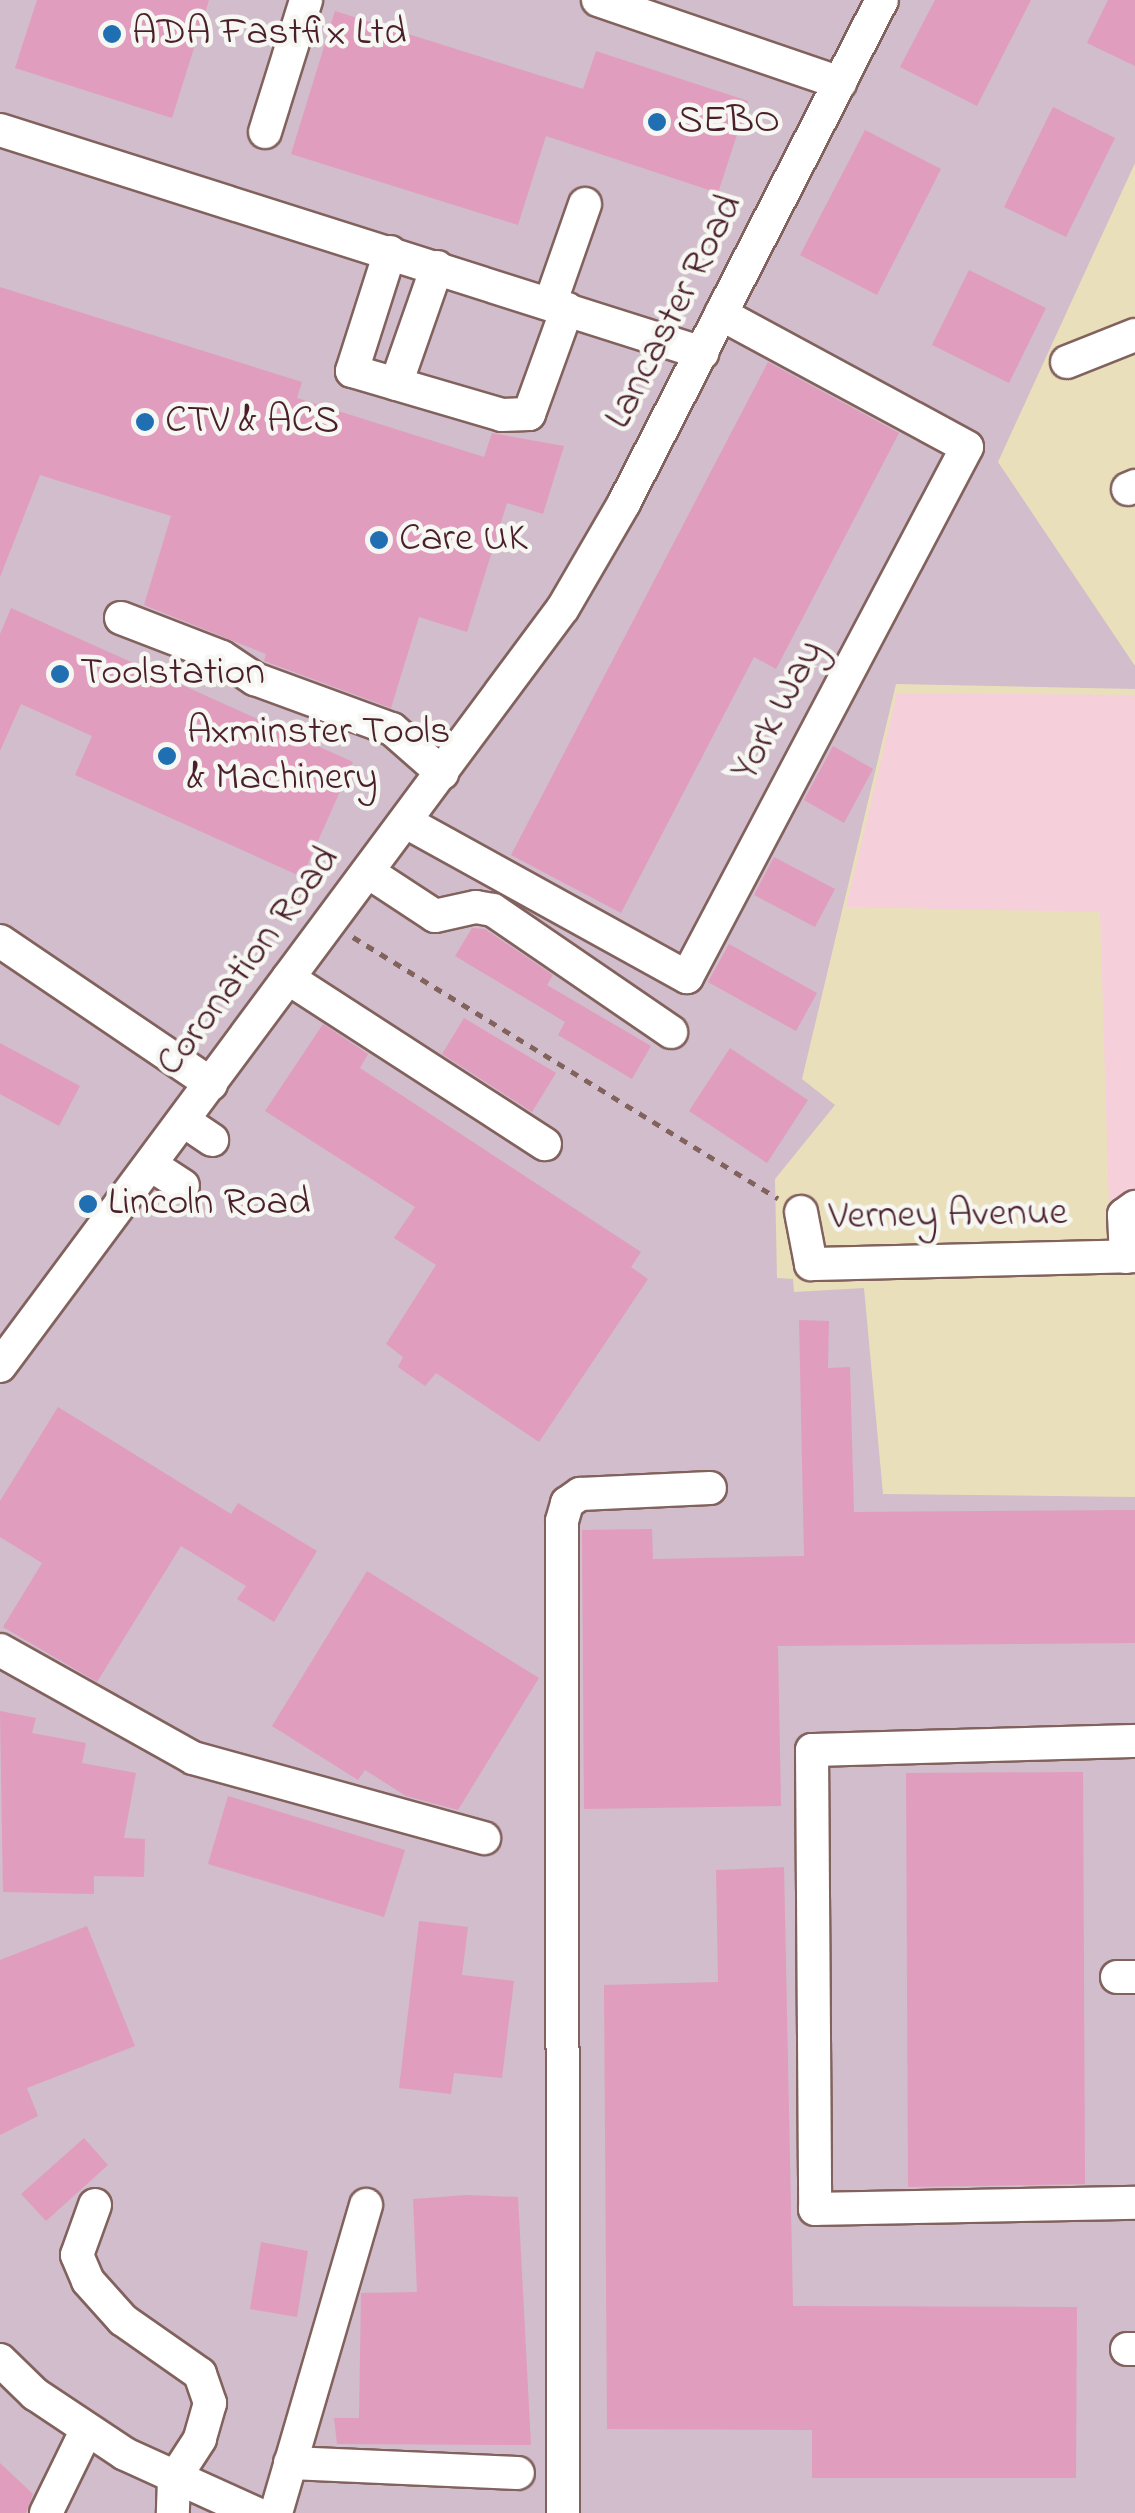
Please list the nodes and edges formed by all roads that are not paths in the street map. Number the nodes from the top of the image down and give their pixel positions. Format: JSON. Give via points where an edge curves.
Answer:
{"nodes":[{"id":1,"x":306,"y":0,"type":"edge"},
{"id":2,"x":598,"y":0,"type":"edge"},
{"id":3,"x":882,"y":0,"type":"edge"},
{"id":4,"x":840,"y":83,"type":"junction"},
{"id":5,"x":0,"y":130,"type":"edge"},
{"id":6,"x":264,"y":132,"type":"dead end"},
{"id":7,"x":586,"y":204,"type":"dead end"},
{"id":8,"x":390,"y":252,"type":"junction"},
{"id":9,"x":437,"y":267,"type":"junction"},
{"id":10,"x":558,"y":307,"type":"junction"},
{"id":11,"x":722,"y":314,"type":"junction"},
{"id":12,"x":1135,"y":334,"type":"edge"},
{"id":13,"x":702,"y":353,"type":"junction"},
{"id":14,"x":1067,"y":362,"type":"dead end"},
{"id":15,"x":396,"y":384,"type":"junction"},
{"id":16,"x":624,"y":504,"type":"joint"},
{"id":17,"x":122,"y":618,"type":"dead end"},
{"id":18,"x":442,"y":773,"type":"junction"},
{"id":19,"x":406,"y":822,"type":"junction"},
{"id":20,"x":368,"y":872,"type":"junction"},
{"id":21,"x":0,"y":941,"type":"edge"},
{"id":22,"x":288,"y":978,"type":"junction"},
{"id":23,"x":671,"y":1032,"type":"dead end"},
{"id":24,"x":211,"y":1084,"type":"junction"},
{"id":25,"x":184,"y":1121,"type":"junction"},
{"id":26,"x":212,"y":1140,"type":"dead end"},
{"id":27,"x":545,"y":1144,"type":"dead end"},
{"id":28,"x":150,"y":1165,"type":"junction"},
{"id":29,"x":183,"y":1186,"type":"dead end"},
{"id":30,"x":1135,"y":1208,"type":"edge"},
{"id":31,"x":800,"y":1212,"type":"road end"},
{"id":32,"x":1130,"y":1256,"type":"edge"},
{"id":33,"x":0,"y":1366,"type":"edge"},
{"id":34,"x":710,"y":1488,"type":"dead end"},
{"id":35,"x":0,"y":1650,"type":"edge"},
{"id":36,"x":1135,"y":1741,"type":"edge"},
{"id":37,"x":484,"y":1838,"type":"dead end"},
{"id":38,"x":1135,"y":2203,"type":"edge"},
{"id":39,"x":366,"y":2205,"type":"dead end"},
{"id":40,"x":94,"y":2206,"type":"dead end"},
{"id":41,"x":0,"y":2360,"type":"edge"},
{"id":42,"x":87,"y":2429,"type":"junction"},
{"id":43,"x":290,"y":2462,"type":"junction"},
{"id":44,"x":518,"y":2473,"type":"dead end"},
{"id":45,"x":174,"y":2480,"type":"junction"},
{"id":46,"x":46,"y":2513,"type":"edge"},
{"id":47,"x":172,"y":2513,"type":"edge"},
{"id":48,"x":255,"y":2513,"type":"edge"},
{"id":49,"x":276,"y":2513,"type":"edge"},
{"id":50,"x":563,"y":2513,"type":"edge"}],
"edges":[{"from":1,"to":6,"type":"street"},
{"from":2,"to":4,"type":"street"},
{"from":3,"to":4,"type":"street","name":"Lancaster Road"},
{"from":4,"to":11,"type":"street","name":"Lancaster Road"},
{"from":5,"to":8,"type":"street"},
{"from":7,"to":10,"type":"street"},
{"from":8,"to":9,"type":"street"},
{"from":8,"to":15,"type":"street","via":[[352,371]]},
{"from":9,"to":10,"type":"street"},
{"from":9,"to":15,"type":"street"},
{"from":10,"to":13,"type":"street"},
{"from":10,"to":15,"type":"street","via":[[535,408],[519,418]]},
{"from":11,"to":13,"type":"street","name":"Lancaster Road"},
{"from":11,"to":19,"type":"street","name":"York Way","via":[[966,447],[687,978]]},
{"from":12,"to":14,"type":"street"},
{"from":13,"to":16,"type":"street","name":"Lancaster Road"},
{"from":16,"to":18,"type":"street","name":"Coronation Road","via":[[563,608]]},
{"from":17,"to":18,"type":"street","via":[[222,657],[255,679],[392,729]]},
{"from":18,"to":19,"type":"street","name":"Coronation Road"},
{"from":19,"to":20,"type":"street","name":"Coronation Road"},
{"from":20,"to":22,"type":"street","name":"Coronation Road"},
{"from":20,"to":23,"type":"street","via":[[436,916],[493,910]]},
{"from":21,"to":24,"type":"street"},
{"from":22,"to":24,"type":"street","name":"Coronation Road"},
{"from":22,"to":27,"type":"street"},
{"from":24,"to":25,"type":"street","name":"Coronation Road"},
{"from":25,"to":26,"type":"street"},
{"from":25,"to":28,"type":"street","name":"Coronation Road"},
{"from":28,"to":29,"type":"street"},
{"from":28,"to":33,"type":"street","name":"Coronation Road"},
{"from":30,"to":32,"type":"street","via":[[1124,1214]]},
{"from":31,"to":32,"type":"street","name":"Verney Avenue","via":[[811,1264]]},
{"from":34,"to":50,"type":"street","via":[[580,1494],[567,1504],[562,1521]]},
{"from":35,"to":37,"type":"street","via":[[193,1758]]},
{"from":36,"to":38,"type":"street","via":[[812,1750],[815,2209]]},
{"from":39,"to":43,"type":"street"},
{"from":40,"to":45,"type":"street","via":[[78,2255],[88,2281],[123,2320],[200,2374],[210,2402],[200,2439]]},
{"from":41,"to":42,"type":"street"},
{"from":42,"to":45,"type":"street"},
{"from":42,"to":46,"type":"street"},
{"from":43,"to":44,"type":"street"},
{"from":43,"to":49,"type":"street"},
{"from":45,"to":47,"type":"street"},
{"from":45,"to":48,"type":"street"}]}
